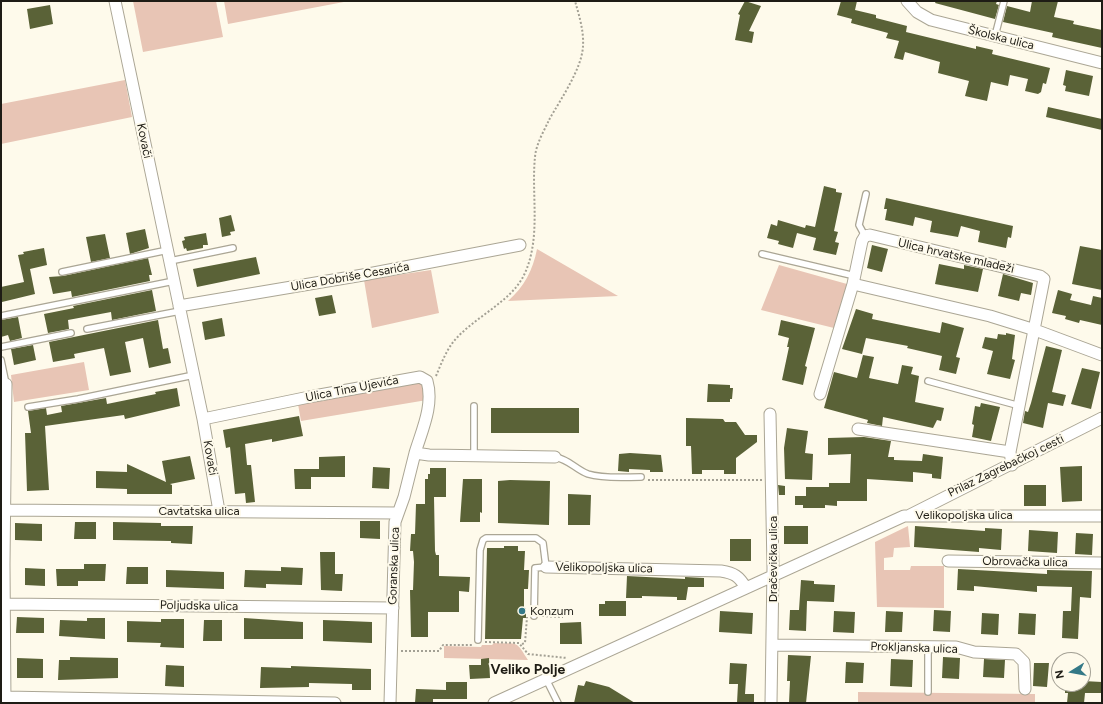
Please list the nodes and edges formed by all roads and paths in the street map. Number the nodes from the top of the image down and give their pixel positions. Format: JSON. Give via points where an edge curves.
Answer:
{"nodes":[{"id":1,"x":114,"y":1,"type":"edge"},
{"id":2,"x":575,"y":1,"type":"edge"},
{"id":3,"x":907,"y":1,"type":"edge"},
{"id":4,"x":1004,"y":1,"type":"edge"},
{"id":5,"x":995,"y":36,"type":"junction"},
{"id":6,"x":1102,"y":63,"type":"edge"},
{"id":7,"x":866,"y":194,"type":"dead end"},
{"id":8,"x":865,"y":236,"type":"junction"},
{"id":9,"x":520,"y":245,"type":"dead end"},
{"id":10,"x":233,"y":248,"type":"dead end"},
{"id":11,"x":762,"y":254,"type":"dead end"},
{"id":12,"x":169,"y":256,"type":"junction"},
{"id":13,"x":62,"y":272,"type":"dead end"},
{"id":14,"x":854,"y":280,"type":"junction"},
{"id":15,"x":174,"y":281,"type":"junction"},
{"id":16,"x":180,"y":308,"type":"junction"},
{"id":17,"x":1,"y":316,"type":"edge"},
{"id":18,"x":87,"y":329,"type":"dead end"},
{"id":19,"x":1035,"y":330,"type":"junction"},
{"id":20,"x":71,"y":333,"type":"dead end"},
{"id":21,"x":1,"y":347,"type":"edge"},
{"id":22,"x":1102,"y":355,"type":"edge"},
{"id":23,"x":1,"y":360,"type":"edge"},
{"id":24,"x":194,"y":375,"type":"junction"},
{"id":25,"x":928,"y":381,"type":"dead end"},
{"id":26,"x":3,"y":384,"type":"edge"},
{"id":27,"x":430,"y":390,"type":"junction"},
{"id":28,"x":820,"y":394,"type":"dead end"},
{"id":29,"x":28,"y":406,"type":"dead end"},
{"id":30,"x":474,"y":406,"type":"dead end"},
{"id":31,"x":1020,"y":406,"type":"junction"},
{"id":32,"x":770,"y":414,"type":"dead end"},
{"id":33,"x":1102,"y":418,"type":"edge"},
{"id":34,"x":203,"y":419,"type":"junction"},
{"id":35,"x":858,"y":430,"type":"dead end"},
{"id":36,"x":3,"y":435,"type":"edge"},
{"id":37,"x":1010,"y":452,"type":"junction"},
{"id":38,"x":415,"y":453,"type":"junction"},
{"id":39,"x":474,"y":456,"type":"junction"},
{"id":40,"x":555,"y":456,"type":"joint"},
{"id":41,"x":1012,"y":465,"type":"junction"},
{"id":42,"x":641,"y":477,"type":"joint"},
{"id":43,"x":772,"y":480,"type":"junction"},
{"id":44,"x":3,"y":510,"type":"edge"},
{"id":45,"x":219,"y":511,"type":"junction"},
{"id":46,"x":397,"y":513,"type":"junction"},
{"id":47,"x":910,"y":515,"type":"junction"},
{"id":48,"x":1102,"y":516,"type":"edge"},
{"id":49,"x":948,"y":561,"type":"dead end"},
{"id":50,"x":1102,"y":563,"type":"edge"},
{"id":51,"x":2,"y":564,"type":"edge"},
{"id":52,"x":546,"y":567,"type":"junction"},
{"id":53,"x":773,"y":576,"type":"junction"},
{"id":54,"x":746,"y":588,"type":"junction"},
{"id":55,"x":5,"y":604,"type":"junction"},
{"id":56,"x":393,"y":608,"type":"junction"},
{"id":57,"x":534,"y":616,"type":"dead end"},
{"id":58,"x":478,"y":643,"type":"junction"},
{"id":59,"x":772,"y":645,"type":"junction"},
{"id":60,"x":928,"y":647,"type":"junction"},
{"id":61,"x":392,"y":651,"type":"junction"},
{"id":62,"x":570,"y":662,"type":"dead end"},
{"id":63,"x":3,"y":664,"type":"edge"},
{"id":64,"x":546,"y":679,"type":"junction"},
{"id":65,"x":1025,"y":688,"type":"dead end"},
{"id":66,"x":928,"y":692,"type":"dead end"},
{"id":67,"x":5,"y":700,"type":"edge"},
{"id":68,"x":336,"y":703,"type":"edge"},
{"id":69,"x":390,"y":703,"type":"edge"},
{"id":70,"x":494,"y":703,"type":"edge"},
{"id":71,"x":558,"y":703,"type":"edge"},
{"id":72,"x":771,"y":703,"type":"edge"}],
"edges":[{"from":1,"to":12,"type":"street","name":"Kovači"},
{"from":2,"to":27,"type":"path","via":[[581,22],[583,46],[578,66],[542,134],[535,156],[534,230],[530,259],[514,289],[454,341]]},
{"from":3,"to":5,"type":"street","name":"Školska ulica","via":[[917,12],[931,20]]},
{"from":4,"to":5,"type":"lane"},
{"from":5,"to":6,"type":"street","name":"Školska ulica"},
{"from":7,"to":8,"type":"lane","via":[[859,225]]},
{"from":8,"to":14,"type":"street"},
{"from":8,"to":19,"type":"street","name":"Ulica hrvatske mladeži","via":[[870,235],[1040,276],[1044,279],[1044,284]]},
{"from":9,"to":16,"type":"street","name":"Ulica Dobriše Cesarića"},
{"from":10,"to":12,"type":"lane"},
{"from":11,"to":14,"type":"lane"},
{"from":12,"to":13,"type":"lane"},
{"from":12,"to":15,"type":"street","name":"Kovači"},
{"from":14,"to":19,"type":"street"},
{"from":14,"to":28,"type":"street"},
{"from":15,"to":16,"type":"street","name":"Kovači"},
{"from":15,"to":17,"type":"lane"},
{"from":16,"to":18,"type":"lane"},
{"from":16,"to":24,"type":"street","name":"Kovači"},
{"from":19,"to":22,"type":"street"},
{"from":19,"to":31,"type":"street","name":"Ulica hrvatske mladeži"},
{"from":20,"to":21,"type":"lane"},
{"from":23,"to":26,"type":"lane"},
{"from":24,"to":29,"type":"lane","via":[[78,399]]},
{"from":24,"to":34,"type":"street","name":"Kovači"},
{"from":25,"to":31,"type":"lane"},
{"from":26,"to":36,"type":"street"},
{"from":27,"to":34,"type":"street","name":"Ulica Tina Ujevića","via":[[427,381],[420,377],[401,379]]},
{"from":27,"to":38,"type":"street","via":[[428,408]]},
{"from":30,"to":39,"type":"lane"},
{"from":31,"to":37,"type":"street","name":"Ulica hrvatske mladeži"},
{"from":32,"to":43,"type":"street","name":"Dračevička ulica"},
{"from":33,"to":41,"type":"street","name":"Prilaz Zagrebačkoj cesti"},
{"from":34,"to":45,"type":"street","name":"Kovači"},
{"from":35,"to":37,"type":"street","name":"Prilaz Zagrebačkoj cesti"},
{"from":36,"to":44,"type":"street"},
{"from":37,"to":41,"type":"street","name":"Ulica hrvatske mladeži"},
{"from":38,"to":39,"type":"street"},
{"from":38,"to":46,"type":"street","name":"Goranska ulica","via":[[404,497]]},
{"from":39,"to":40,"type":"street"},
{"from":40,"to":42,"type":"lane","via":[[566,459],[593,475]]},
{"from":41,"to":47,"type":"street","name":"Prilaz Zagrebačkoj cesti"},
{"from":42,"to":43,"type":"path","via":[[648,480]]},
{"from":43,"to":53,"type":"street","name":"Dračevička ulica"},
{"from":44,"to":45,"type":"street","name":"Cavtatska ulica"},
{"from":44,"to":51,"type":"street"},
{"from":45,"to":46,"type":"street","name":"Cavtatska ulica"},
{"from":46,"to":56,"type":"street","name":"Goranska ulica"},
{"from":47,"to":48,"type":"street","name":"Velikopoljska ulica"},
{"from":47,"to":53,"type":"street","name":"Velikopoljska ulica","via":[[882,525]]},
{"from":49,"to":50,"type":"street","name":"Obrovačka ulica"},
{"from":51,"to":55,"type":"street"},
{"from":52,"to":54,"type":"street","name":"Velikopoljska ulica","via":[[732,572],[740,577]]},
{"from":52,"to":57,"type":"lane","via":[[535,568]]},
{"from":52,"to":58,"type":"lane","name":"Velikopoljska ulica","via":[[545,548],[539,539],[489,537],[483,540],[480,550]]},
{"from":53,"to":54,"type":"street","name":"Velikopoljska ulica"},
{"from":53,"to":59,"type":"street","name":"Dračevička ulica"},
{"from":54,"to":64,"type":"street","name":"Velikopoljska ulica"},
{"from":55,"to":56,"type":"street","name":"Poljudska ulica"},
{"from":55,"to":63,"type":"street"},
{"from":56,"to":61,"type":"street","name":"Goranska ulica"},
{"from":58,"to":61,"type":"path","via":[[443,645],[439,651]]},
{"from":58,"to":62,"type":"path","via":[[519,643],[528,654],[565,657]]},
{"from":59,"to":60,"type":"street","name":"Prokljanska ulica"},
{"from":59,"to":72,"type":"street","name":"Dračevička ulica"},
{"from":60,"to":65,"type":"street","name":"Prokljanska ulica","via":[[956,647],[974,652],[1016,654],[1021,657],[1025,666]]},
{"from":60,"to":66,"type":"lane"},
{"from":61,"to":69,"type":"street","name":"Goranska ulica"},
{"from":63,"to":67,"type":"street"},
{"from":64,"to":70,"type":"street","name":"Velikopoljska ulica"},
{"from":64,"to":71,"type":"lane"},
{"from":67,"to":68,"type":"street"}]}
